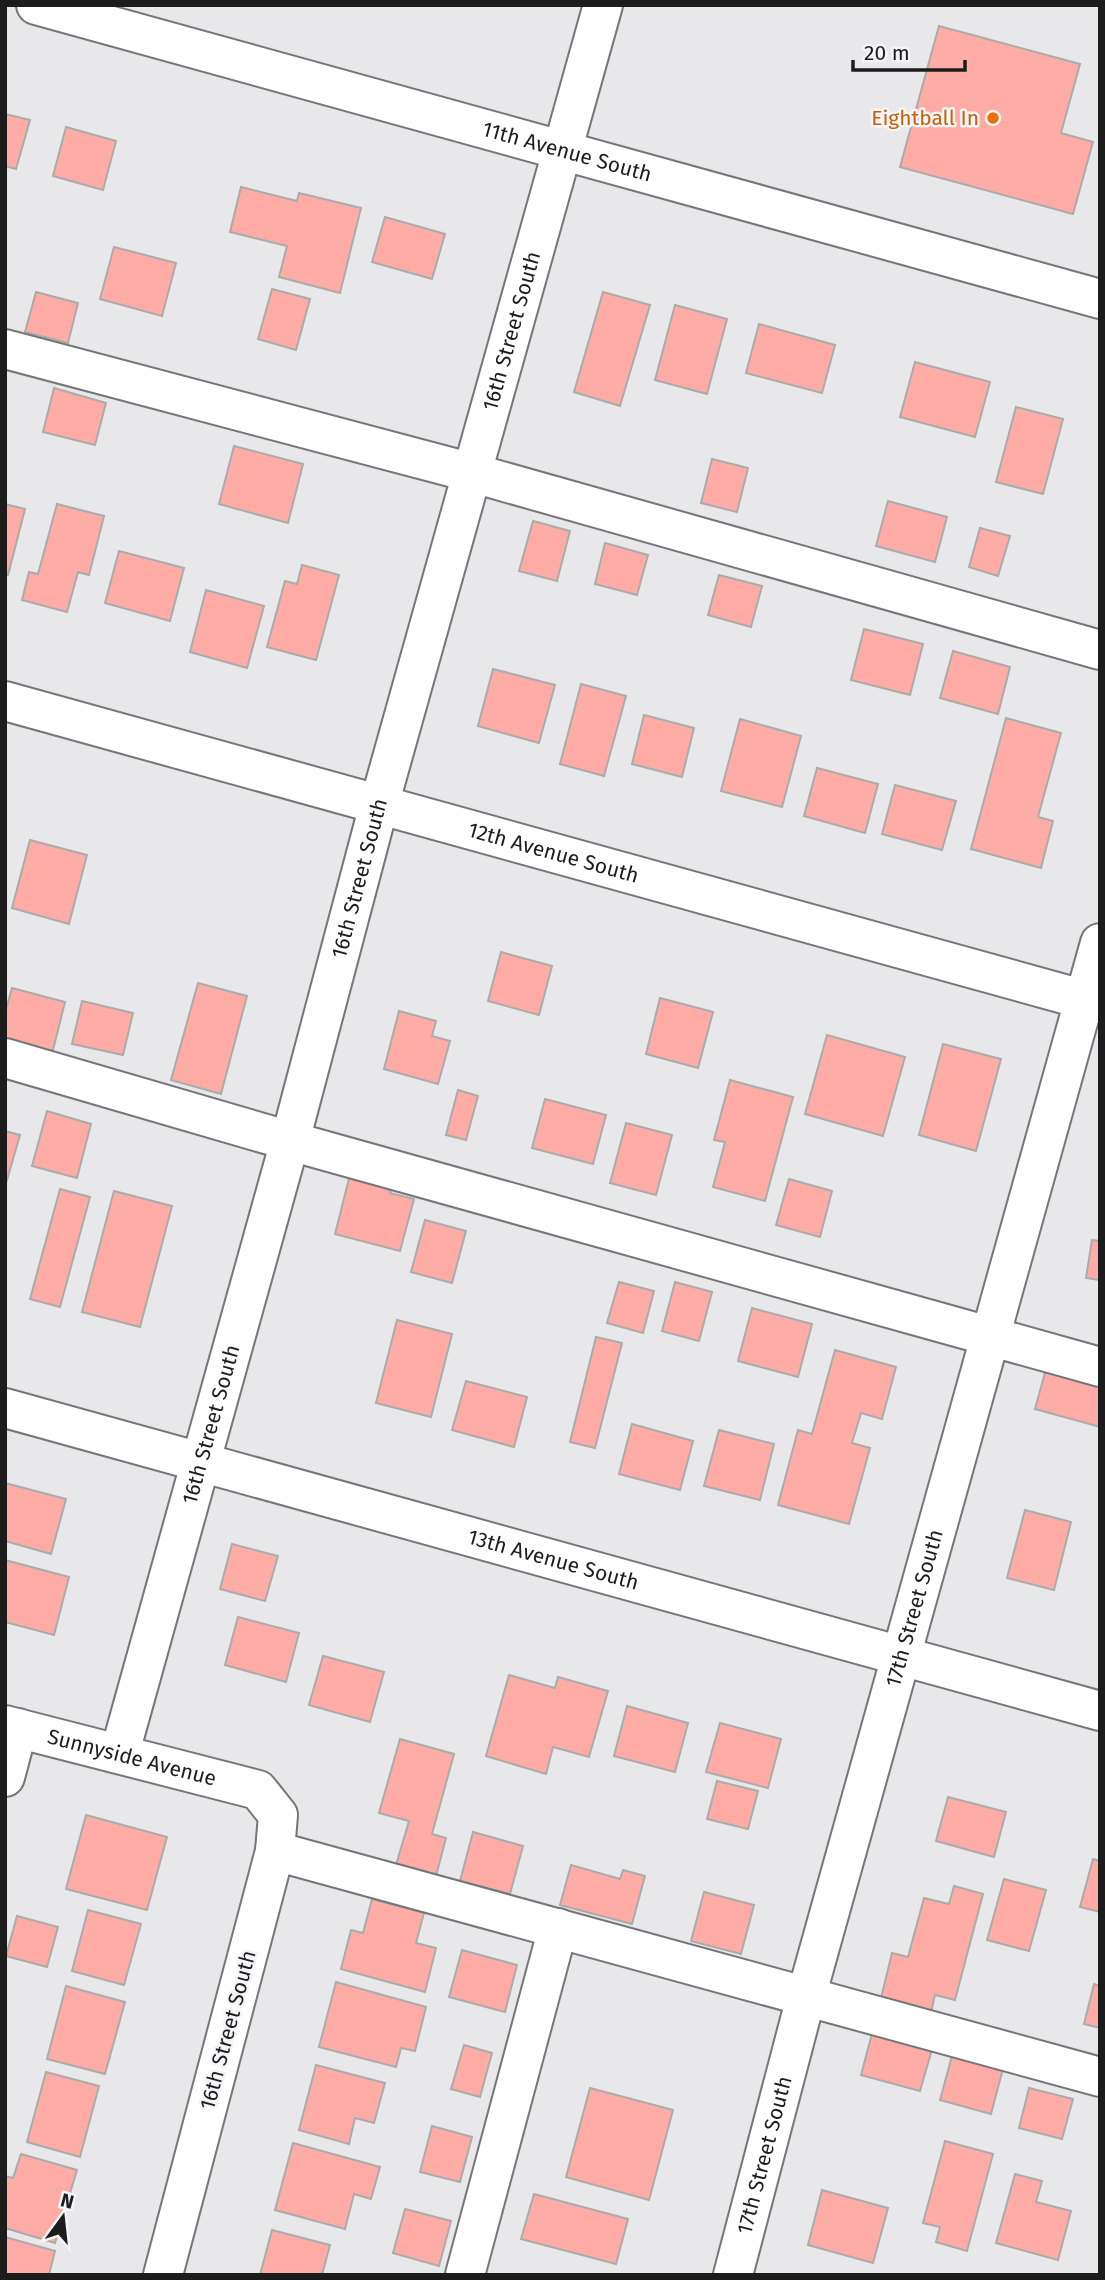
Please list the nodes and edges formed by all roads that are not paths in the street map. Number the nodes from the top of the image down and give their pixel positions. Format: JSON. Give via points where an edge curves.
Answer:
{"nodes":[{"id":1,"x":36,"y":5,"type":"edge"},
{"id":2,"x":603,"y":5,"type":"edge"},
{"id":3,"x":564,"y":151,"type":"junction"},
{"id":4,"x":1100,"y":299,"type":"edge"},
{"id":5,"x":5,"y":349,"type":"edge"},
{"id":6,"x":473,"y":473,"type":"junction"},
{"id":7,"x":1100,"y":650,"type":"edge"},
{"id":8,"x":5,"y":701,"type":"edge"},
{"id":9,"x":379,"y":805,"type":"junction"},
{"id":10,"x":1100,"y":943,"type":"edge"},
{"id":11,"x":1092,"y":1002,"type":"edge"},
{"id":12,"x":5,"y":1058,"type":"edge"},
{"id":13,"x":290,"y":1141,"type":"junction"},
{"id":14,"x":990,"y":1338,"type":"junction"},
{"id":15,"x":1100,"y":1367,"type":"edge"},
{"id":16,"x":5,"y":1408,"type":"edge"},
{"id":17,"x":202,"y":1462,"type":"junction"},
{"id":18,"x":903,"y":1656,"type":"junction"},
{"id":19,"x":1100,"y":1711,"type":"edge"},
{"id":20,"x":12,"y":1727,"type":"edge"},
{"id":21,"x":120,"y":1752,"type":"junction"},
{"id":22,"x":5,"y":1777,"type":"edge"},
{"id":23,"x":258,"y":1790,"type":"joint"},
{"id":24,"x":275,"y":1851,"type":"junction"},
{"id":25,"x":558,"y":1928,"type":"junction"},
{"id":26,"x":806,"y":1997,"type":"junction"},
{"id":27,"x":1100,"y":2077,"type":"edge"},
{"id":28,"x":163,"y":2275,"type":"edge"},
{"id":29,"x":465,"y":2275,"type":"edge"},
{"id":30,"x":733,"y":2275,"type":"edge"}],
"edges":[{"from":1,"to":3,"type":"street","name":"11th Avenue South"},
{"from":2,"to":3,"type":"street","name":"16th Street South"},
{"from":3,"to":4,"type":"street","name":"11th Avenue South"},
{"from":3,"to":6,"type":"street","name":"16th Street South"},
{"from":5,"to":6,"type":"street"},
{"from":6,"to":7,"type":"street"},
{"from":6,"to":9,"type":"street","name":"16th Street South"},
{"from":8,"to":9,"type":"street","name":"12th Avenue South"},
{"from":9,"to":11,"type":"street","name":"12th Avenue South"},
{"from":9,"to":13,"type":"street","name":"16th Street South"},
{"from":10,"to":11,"type":"street","name":"17th Street South"},
{"from":11,"to":14,"type":"street","name":"17th Street South"},
{"from":12,"to":13,"type":"street"},
{"from":13,"to":14,"type":"street"},
{"from":13,"to":17,"type":"street","name":"16th Street South"},
{"from":14,"to":15,"type":"street"},
{"from":14,"to":18,"type":"street","name":"17th Street South"},
{"from":16,"to":17,"type":"street","name":"13th Avenue South"},
{"from":17,"to":18,"type":"street","name":"13th Avenue South"},
{"from":17,"to":21,"type":"street","name":"16th Street South"},
{"from":18,"to":19,"type":"street","name":"13th Avenue South"},
{"from":18,"to":26,"type":"street","name":"17th Street South"},
{"from":20,"to":21,"type":"street","name":"Sunnyside Avenue"},
{"from":20,"to":22,"type":"street"},
{"from":21,"to":23,"type":"street","name":"Sunnyside Avenue"},
{"from":23,"to":24,"type":"street","name":"16th Street South","via":[[278,1815]]},
{"from":24,"to":25,"type":"street"},
{"from":24,"to":28,"type":"street","name":"16th Street South"},
{"from":25,"to":26,"type":"street"},
{"from":25,"to":29,"type":"street"},
{"from":26,"to":27,"type":"street"},
{"from":26,"to":30,"type":"street","name":"17th Street South"}]}
